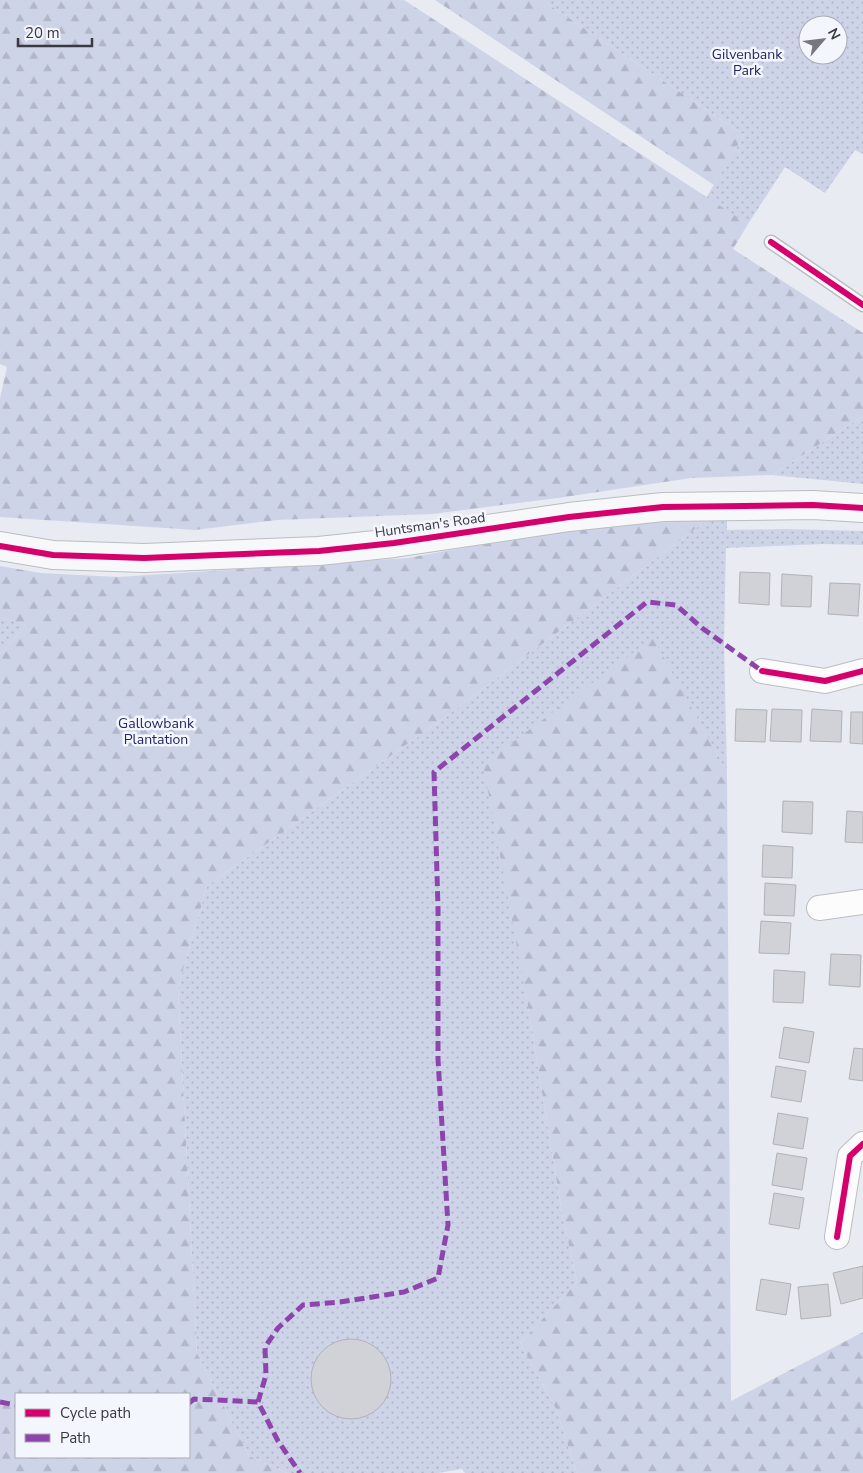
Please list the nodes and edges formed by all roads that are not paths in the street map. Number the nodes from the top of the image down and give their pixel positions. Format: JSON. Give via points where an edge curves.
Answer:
{"nodes":[{"id":1,"x":771,"y":242,"type":"dead end"},
{"id":2,"x":863,"y":304,"type":"edge"},
{"id":3,"x":863,"y":508,"type":"edge"},
{"id":4,"x":0,"y":546,"type":"edge"},
{"id":5,"x":762,"y":671,"type":"dead end"},
{"id":6,"x":863,"y":671,"type":"edge"},
{"id":7,"x":863,"y":902,"type":"edge"},
{"id":8,"x":819,"y":908,"type":"dead end"},
{"id":9,"x":863,"y":1144,"type":"edge"},
{"id":10,"x":837,"y":1237,"type":"dead end"}],
"edges":[{"from":1,"to":2,"type":"lane"},
{"from":3,"to":4,"type":"street","name":"Huntsman's Road","via":[[813,505],[663,507],[319,551],[144,558],[53,555]]},
{"from":5,"to":6,"type":"street","via":[[825,681]]},
{"from":7,"to":8,"type":"street"},
{"from":9,"to":10,"type":"street","via":[[850,1156]]}]}
